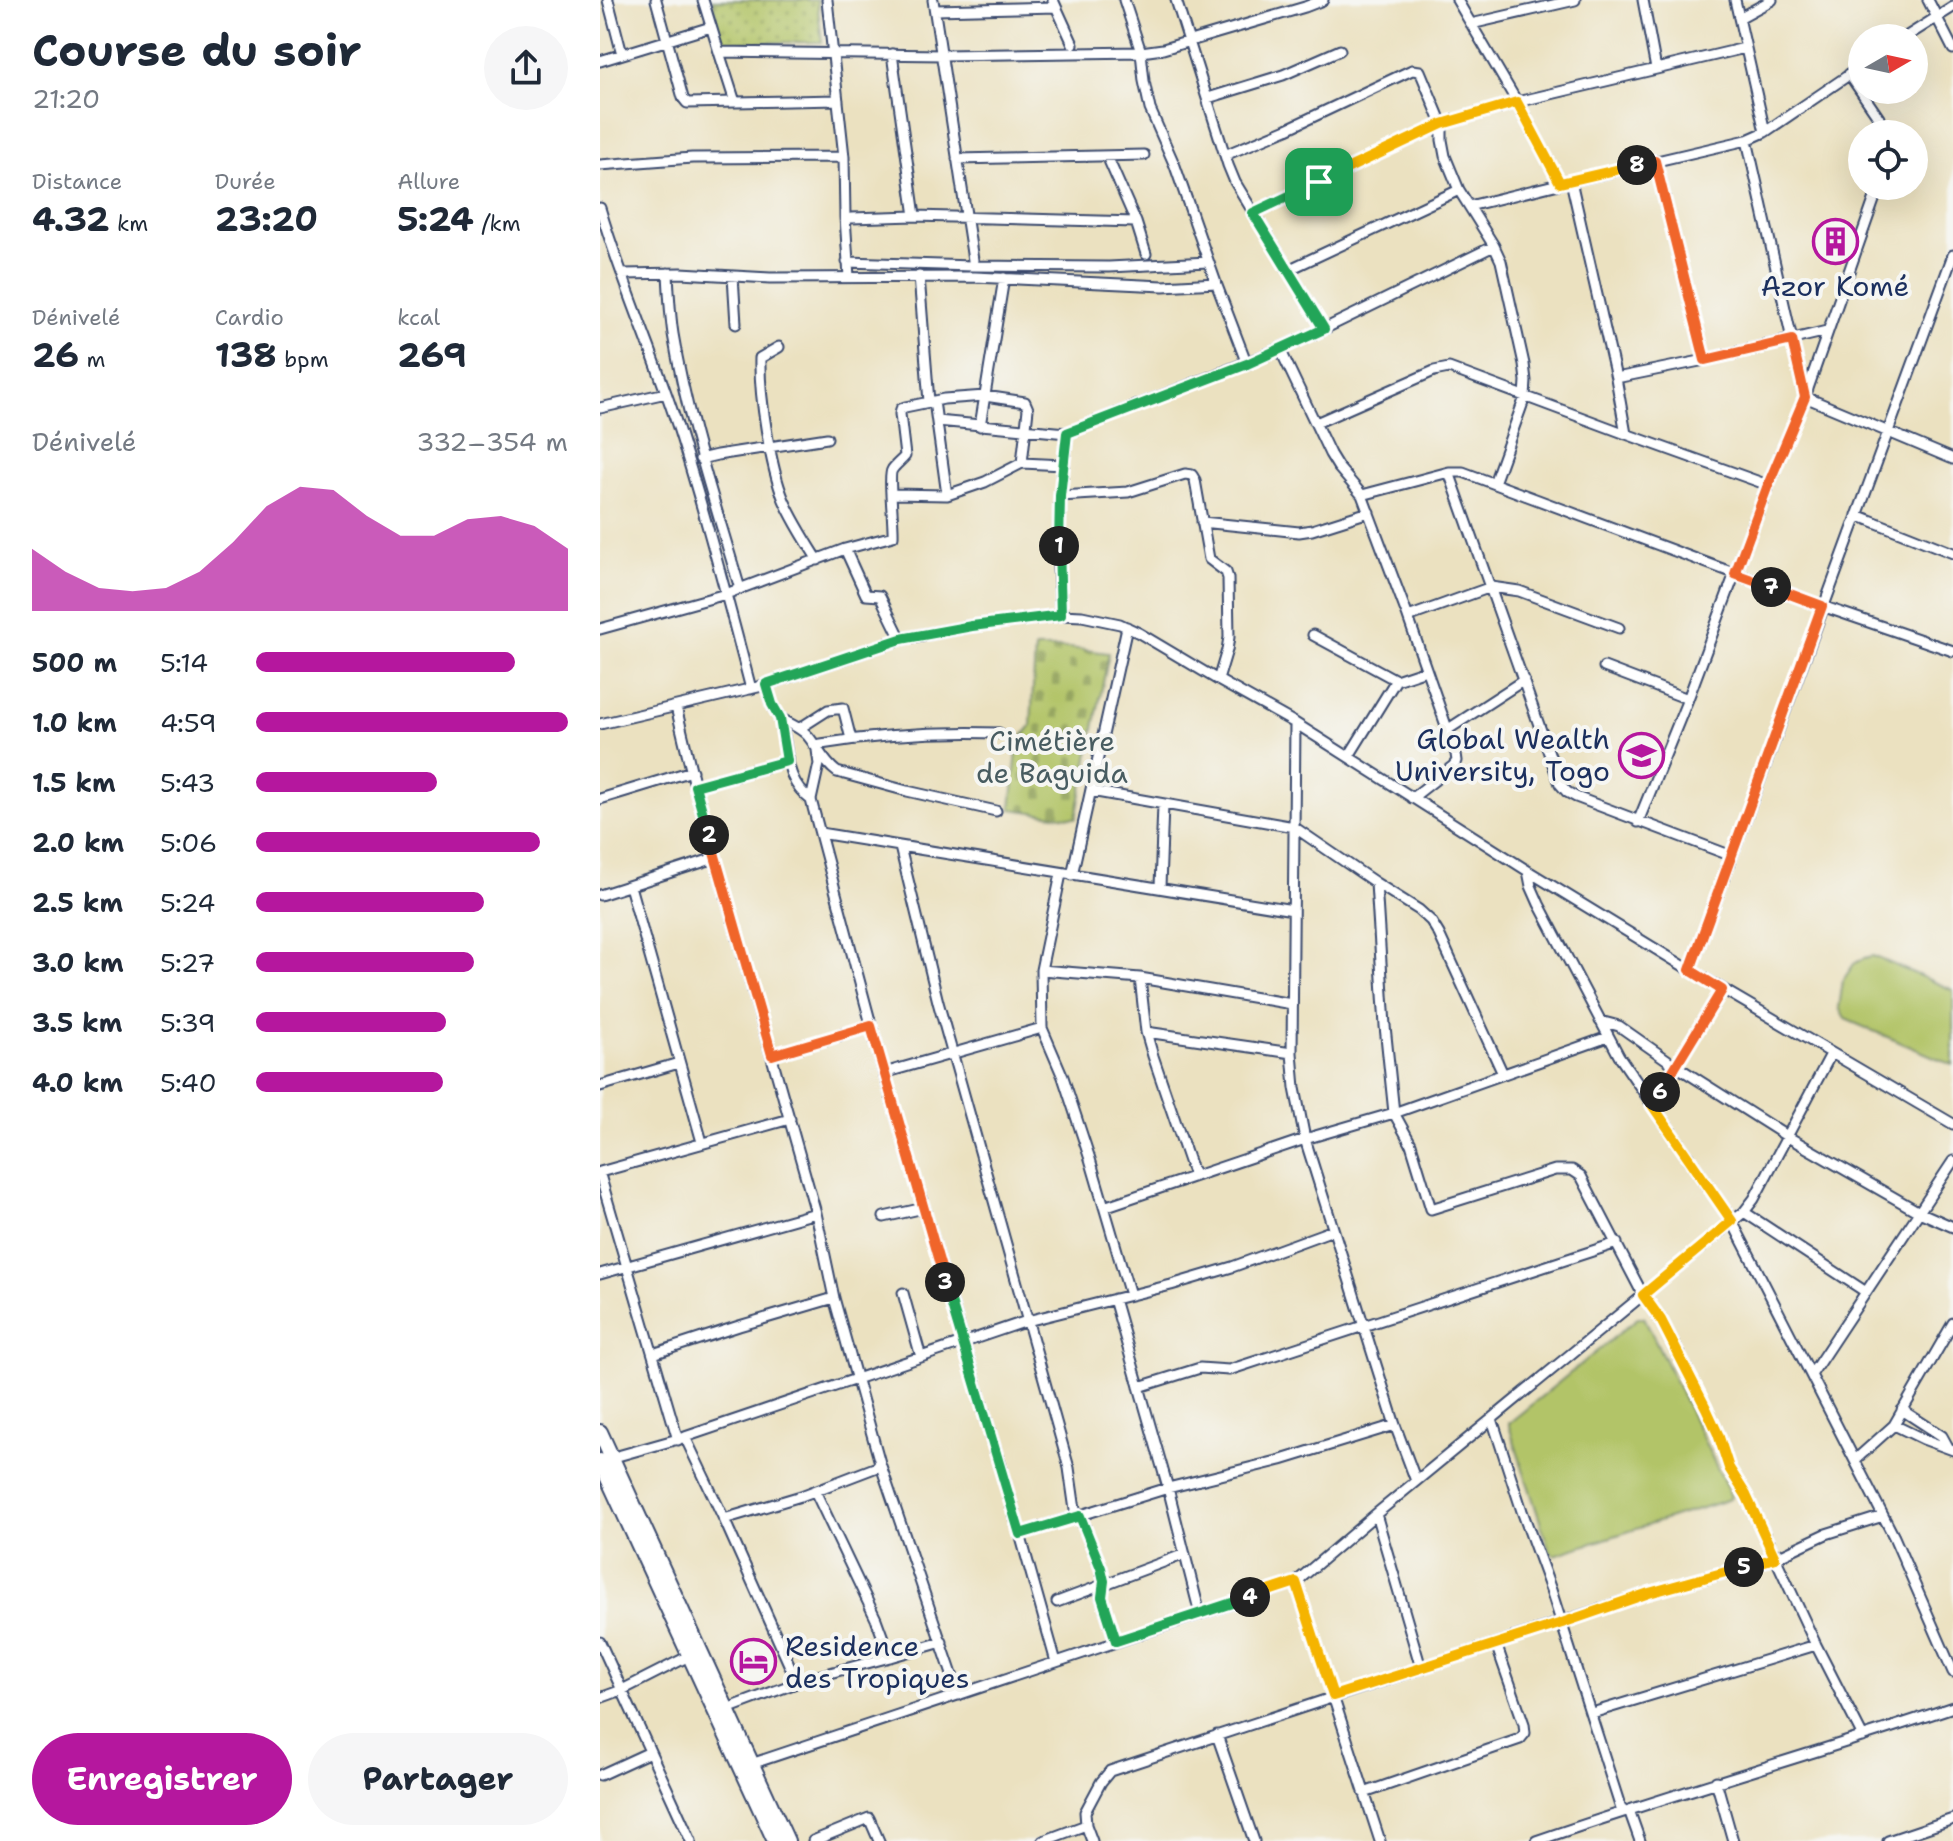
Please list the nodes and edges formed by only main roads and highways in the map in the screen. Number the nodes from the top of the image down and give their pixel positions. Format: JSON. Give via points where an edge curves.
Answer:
{"nodes":[{"id":1,"x":600,"y":1432,"type":"edge"},
{"id":2,"x":603,"y":1461,"type":"edge"},
{"id":3,"x":746,"y":1765,"type":"junction"},
{"id":4,"x":775,"y":1841,"type":"edge"},
{"id":5,"x":787,"y":1841,"type":"edge"}],
"edges":[{"from":1,"to":2,"type":"highway"},
{"from":2,"to":3,"type":"highway"},
{"from":2,"to":3,"type":"highway","via":[[727,1709]]},
{"from":3,"to":4,"type":"highway"},
{"from":3,"to":5,"type":"highway"}]}
